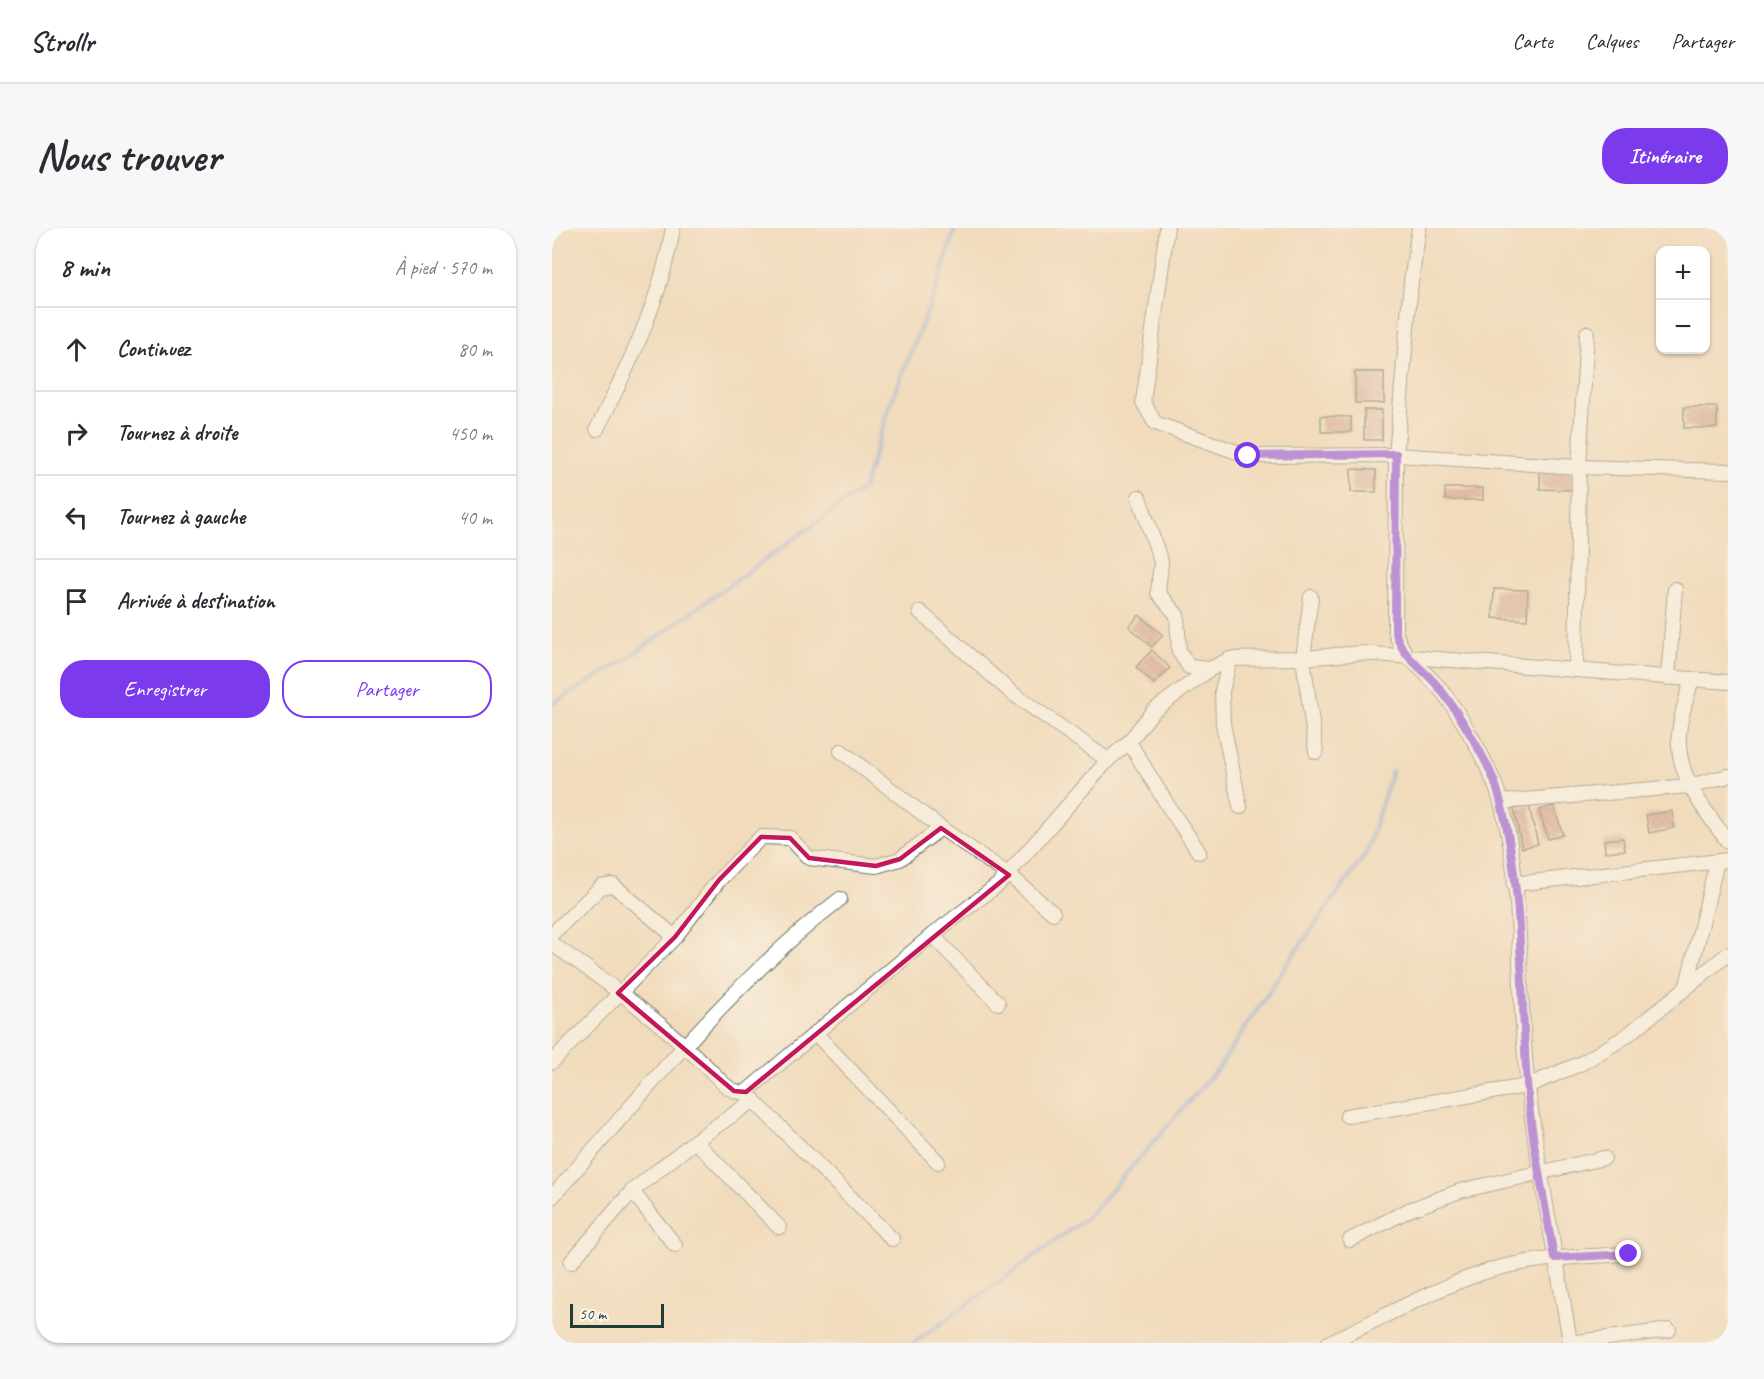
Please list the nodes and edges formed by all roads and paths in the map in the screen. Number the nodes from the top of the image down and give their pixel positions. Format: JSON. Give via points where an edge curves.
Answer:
{"nodes":[{"id":1,"x":673,"y":228,"type":"edge"},
{"id":2,"x":1167,"y":228,"type":"edge"},
{"id":3,"x":1419,"y":228,"type":"edge"},
{"id":4,"x":1587,"y":333,"type":"dead end"},
{"id":5,"x":597,"y":429,"type":"dead end"},
{"id":6,"x":1396,"y":454,"type":"junction"},
{"id":7,"x":1580,"y":468,"type":"junction"},
{"id":8,"x":1728,"y":471,"type":"edge"},
{"id":9,"x":1139,"y":497,"type":"dead end"},
{"id":10,"x":1676,"y":589,"type":"dead end"},
{"id":11,"x":1311,"y":597,"type":"dead end"},
{"id":12,"x":920,"y":612,"type":"dead end"},
{"id":13,"x":1407,"y":657,"type":"junction"},
{"id":14,"x":1303,"y":658,"type":"junction"},
{"id":15,"x":1230,"y":659,"type":"junction"},
{"id":16,"x":1210,"y":669,"type":"junction"},
{"id":17,"x":1576,"y":670,"type":"junction"},
{"id":18,"x":1668,"y":678,"type":"junction"},
{"id":19,"x":1692,"y":680,"type":"junction"},
{"id":20,"x":1728,"y":682,"type":"edge"},
{"id":21,"x":1129,"y":742,"type":"junction"},
{"id":22,"x":841,"y":751,"type":"dead end"},
{"id":23,"x":1316,"y":752,"type":"dead end"},
{"id":24,"x":1108,"y":760,"type":"junction"},
{"id":25,"x":1728,"y":776,"type":"edge"},
{"id":26,"x":1689,"y":786,"type":"junction"},
{"id":27,"x":1501,"y":802,"type":"junction"},
{"id":28,"x":1240,"y":807,"type":"dead end"},
{"id":29,"x":941,"y":828,"type":"junction"},
{"id":30,"x":1728,"y":842,"type":"edge"},
{"id":31,"x":1199,"y":852,"type":"dead end"},
{"id":32,"x":1722,"y":860,"type":"edge"},
{"id":33,"x":1009,"y":874,"type":"junction"},
{"id":34,"x":1514,"y":884,"type":"junction"},
{"id":35,"x":840,"y":899,"type":"dead end"},
{"id":36,"x":1053,"y":913,"type":"dead end"},
{"id":37,"x":552,"y":934,"type":"edge"},
{"id":38,"x":933,"y":935,"type":"junction"},
{"id":39,"x":675,"y":937,"type":"junction"},
{"id":40,"x":552,"y":944,"type":"edge"},
{"id":41,"x":1728,"y":954,"type":"edge"},
{"id":42,"x":1687,"y":985,"type":"junction"},
{"id":43,"x":618,"y":993,"type":"junction"},
{"id":44,"x":998,"y":1003,"type":"dead end"},
{"id":45,"x":815,"y":1034,"type":"junction"},
{"id":46,"x":686,"y":1046,"type":"junction"},
{"id":47,"x":552,"y":1062,"type":"edge"},
{"id":48,"x":1527,"y":1086,"type":"junction"},
{"id":49,"x":750,"y":1096,"type":"junction"},
{"id":50,"x":1347,"y":1116,"type":"dead end"},
{"id":51,"x":694,"y":1141,"type":"junction"},
{"id":52,"x":1604,"y":1158,"type":"dead end"},
{"id":53,"x":938,"y":1162,"type":"dead end"},
{"id":54,"x":1541,"y":1173,"type":"junction"},
{"id":55,"x":632,"y":1191,"type":"junction"},
{"id":56,"x":552,"y":1197,"type":"edge"},
{"id":57,"x":779,"y":1227,"type":"dead end"},
{"id":58,"x":892,"y":1239,"type":"dead end"},
{"id":59,"x":1350,"y":1240,"type":"dead end"},
{"id":60,"x":675,"y":1245,"type":"dead end"},
{"id":61,"x":1629,"y":1254,"type":"dead end"},
{"id":62,"x":1554,"y":1258,"type":"junction"},
{"id":63,"x":571,"y":1262,"type":"dead end"},
{"id":64,"x":1669,"y":1330,"type":"dead end"},
{"id":65,"x":1328,"y":1343,"type":"edge"}],
"edges":[{"from":1,"to":5,"type":"street","via":[[638,348]]},
{"from":2,"to":6,"type":"street","via":[[1143,402],[1155,423],[1248,456]]},
{"from":3,"to":6,"type":"street"},
{"from":4,"to":7,"type":"street"},
{"from":6,"to":7,"type":"street"},
{"from":6,"to":13,"type":"street","via":[[1395,630]]},
{"from":7,"to":8,"type":"street"},
{"from":7,"to":17,"type":"street"},
{"from":9,"to":16,"type":"street","via":[[1161,562],[1158,593],[1177,615],[1179,651],[1189,667]]},
{"from":10,"to":18,"type":"street"},
{"from":11,"to":14,"type":"street"},
{"from":12,"to":24,"type":"street","via":[[1012,693]]},
{"from":13,"to":14,"type":"street","via":[[1361,653]]},
{"from":13,"to":17,"type":"street"},
{"from":13,"to":27,"type":"street","via":[[1436,684],[1476,744]]},
{"from":14,"to":15,"type":"street"},
{"from":14,"to":23,"type":"street"},
{"from":15,"to":16,"type":"street"},
{"from":15,"to":28,"type":"street","via":[[1222,691],[1223,724]]},
{"from":16,"to":21,"type":"street","via":[[1153,711]]},
{"from":17,"to":18,"type":"street"},
{"from":18,"to":19,"type":"street"},
{"from":19,"to":20,"type":"street"},
{"from":19,"to":26,"type":"street","via":[[1679,734]]},
{"from":21,"to":24,"type":"street"},
{"from":21,"to":31,"type":"street"},
{"from":22,"to":29,"type":"street"},
{"from":24,"to":33,"type":"street"},
{"from":25,"to":26,"type":"street"},
{"from":26,"to":27,"type":"street"},
{"from":26,"to":30,"type":"street"},
{"from":27,"to":34,"type":"street"},
{"from":29,"to":33,"type":"street"},
{"from":29,"to":39,"type":"street","via":[[900,859],[876,866],[809,858],[790,838],[761,837],[719,880]]},
{"from":32,"to":34,"type":"street"},
{"from":32,"to":42,"type":"street"},
{"from":33,"to":36,"type":"street"},
{"from":33,"to":38,"type":"street"},
{"from":34,"to":48,"type":"street"},
{"from":35,"to":46,"type":"street","via":[[792,936]]},
{"from":37,"to":39,"type":"street","via":[[608,884]]},
{"from":38,"to":44,"type":"street"},
{"from":38,"to":45,"type":"street"},
{"from":39,"to":43,"type":"street"},
{"from":40,"to":43,"type":"street"},
{"from":41,"to":42,"type":"street"},
{"from":42,"to":48,"type":"street","via":[[1624,1037],[1582,1063]]},
{"from":43,"to":46,"type":"street"},
{"from":43,"to":47,"type":"street"},
{"from":45,"to":49,"type":"street"},
{"from":45,"to":53,"type":"street"},
{"from":46,"to":49,"type":"street","via":[[734,1091]]},
{"from":46,"to":56,"type":"street"},
{"from":48,"to":50,"type":"street"},
{"from":48,"to":54,"type":"street"},
{"from":49,"to":51,"type":"street"},
{"from":49,"to":58,"type":"street"},
{"from":51,"to":55,"type":"street"},
{"from":51,"to":57,"type":"street"},
{"from":52,"to":54,"type":"street"},
{"from":54,"to":59,"type":"street","via":[[1460,1191],[1409,1209]]},
{"from":54,"to":62,"type":"street"},
{"from":55,"to":60,"type":"street"},
{"from":55,"to":63,"type":"street"},
{"from":61,"to":62,"type":"street"},
{"from":62,"to":64,"type":"street","via":[[1570,1343]]},
{"from":62,"to":65,"type":"street","via":[[1478,1274]]}]}
